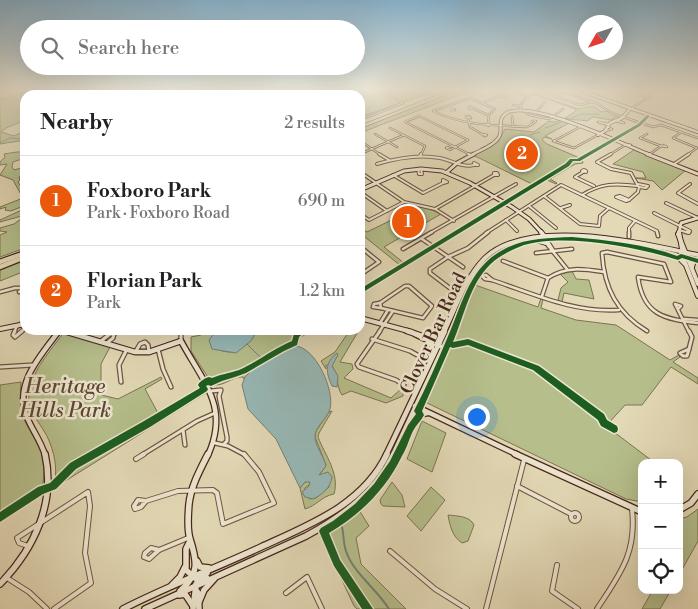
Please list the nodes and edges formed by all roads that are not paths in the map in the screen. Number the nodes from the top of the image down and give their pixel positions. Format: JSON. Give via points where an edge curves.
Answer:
{"nodes":[{"id":1,"x":411,"y":119,"type":"edge"},
{"id":2,"x":426,"y":119,"type":"edge"},
{"id":3,"x":452,"y":119,"type":"edge"},
{"id":4,"x":488,"y":119,"type":"edge"},
{"id":5,"x":501,"y":119,"type":"edge"},
{"id":6,"x":512,"y":119,"type":"edge"},
{"id":7,"x":562,"y":119,"type":"edge"},
{"id":8,"x":618,"y":119,"type":"edge"},
{"id":9,"x":632,"y":119,"type":"edge"},
{"id":10,"x":664,"y":119,"type":"edge"},
{"id":11,"x":467,"y":122,"type":"junction"},
{"id":12,"x":488,"y":124,"type":"junction"},
{"id":13,"x":501,"y":124,"type":"junction"},
{"id":14,"x":531,"y":125,"type":"dead end"},
{"id":15,"x":512,"y":126,"type":"junction"},
{"id":16,"x":580,"y":127,"type":"junction"},
{"id":17,"x":390,"y":128,"type":"dead end"},
{"id":18,"x":698,"y":131,"type":"edge"},
{"id":19,"x":681,"y":132,"type":"junction"},
{"id":20,"x":375,"y":134,"type":"dead end"},
{"id":21,"x":482,"y":134,"type":"dead end"},
{"id":22,"x":647,"y":134,"type":"dead end"},
{"id":23,"x":404,"y":135,"type":"junction"},
{"id":24,"x":598,"y":135,"type":"junction"},
{"id":25,"x":698,"y":138,"type":"edge"},
{"id":26,"x":389,"y":142,"type":"junction"},
{"id":27,"x":365,"y":144,"type":"edge"},
{"id":28,"x":397,"y":146,"type":"dead end"},
{"id":29,"x":453,"y":146,"type":"junction"},
{"id":30,"x":625,"y":146,"type":"junction"},
{"id":31,"x":372,"y":148,"type":"junction"},
{"id":32,"x":365,"y":152,"type":"edge"},
{"id":33,"x":470,"y":155,"type":"junction"},
{"id":34,"x":651,"y":155,"type":"junction"},
{"id":35,"x":420,"y":156,"type":"junction"},
{"id":36,"x":389,"y":160,"type":"junction"},
{"id":37,"x":457,"y":162,"type":"junction"},
{"id":38,"x":377,"y":164,"type":"dead end"},
{"id":39,"x":675,"y":165,"type":"junction"},
{"id":40,"x":473,"y":166,"type":"dead end"},
{"id":41,"x":447,"y":172,"type":"junction"},
{"id":42,"x":583,"y":172,"type":"dead end"},
{"id":43,"x":392,"y":174,"type":"junction"},
{"id":44,"x":698,"y":174,"type":"edge"},
{"id":45,"x":365,"y":175,"type":"edge"},
{"id":46,"x":494,"y":175,"type":"dead end"},
{"id":47,"x":376,"y":183,"type":"junction"},
{"id":48,"x":443,"y":183,"type":"dead end"},
{"id":49,"x":516,"y":184,"type":"dead end"},
{"id":50,"x":690,"y":184,"type":"dead end"},
{"id":51,"x":475,"y":186,"type":"junction"},
{"id":52,"x":594,"y":186,"type":"junction"},
{"id":53,"x":638,"y":186,"type":"junction"},
{"id":54,"x":365,"y":188,"type":"edge"},
{"id":55,"x":481,"y":190,"type":"joint"},
{"id":56,"x":365,"y":195,"type":"edge"},
{"id":57,"x":582,"y":195,"type":"junction"},
{"id":58,"x":544,"y":196,"type":"junction"},
{"id":59,"x":494,"y":197,"type":"junction"},
{"id":60,"x":629,"y":200,"type":"dead end"},
{"id":61,"x":404,"y":202,"type":"junction"},
{"id":62,"x":666,"y":203,"type":"dead end"},
{"id":63,"x":698,"y":204,"type":"edge"},
{"id":64,"x":570,"y":205,"type":"dead end"},
{"id":65,"x":529,"y":206,"type":"junction"},
{"id":66,"x":561,"y":208,"type":"junction"},
{"id":67,"x":609,"y":208,"type":"junction"},
{"id":68,"x":435,"y":209,"type":"junction"},
{"id":69,"x":387,"y":211,"type":"junction"},
{"id":70,"x":519,"y":212,"type":"junction"},
{"id":71,"x":654,"y":213,"type":"dead end"},
{"id":72,"x":526,"y":217,"type":"joint"},
{"id":73,"x":365,"y":218,"type":"edge"},
{"id":74,"x":698,"y":218,"type":"edge"},
{"id":75,"x":506,"y":220,"type":"junction"},
{"id":76,"x":454,"y":221,"type":"junction"},
{"id":77,"x":635,"y":221,"type":"junction"},
{"id":78,"x":680,"y":226,"type":"junction"},
{"id":79,"x":556,"y":228,"type":"dead end"},
{"id":80,"x":537,"y":229,"type":"junction"},
{"id":81,"x":517,"y":231,"type":"dead end"},
{"id":82,"x":679,"y":232,"type":"junction"},
{"id":83,"x":560,"y":235,"type":"junction"},
{"id":84,"x":543,"y":236,"type":"junction"},
{"id":85,"x":629,"y":236,"type":"dead end"},
{"id":86,"x":658,"y":236,"type":"dead end"},
{"id":87,"x":530,"y":238,"type":"junction"},
{"id":88,"x":422,"y":239,"type":"junction"},
{"id":89,"x":547,"y":243,"type":"junction"},
{"id":90,"x":679,"y":246,"type":"junction"},
{"id":91,"x":684,"y":248,"type":"junction"},
{"id":92,"x":403,"y":249,"type":"dead end"},
{"id":93,"x":572,"y":249,"type":"dead end"},
{"id":94,"x":667,"y":249,"type":"junction"},
{"id":95,"x":553,"y":250,"type":"junction"},
{"id":96,"x":656,"y":250,"type":"junction"},
{"id":97,"x":365,"y":251,"type":"edge"},
{"id":98,"x":536,"y":254,"type":"dead end"},
{"id":99,"x":685,"y":254,"type":"junction"},
{"id":100,"x":20,"y":255,"type":"edge"},
{"id":101,"x":698,"y":256,"type":"edge"},
{"id":102,"x":448,"y":257,"type":"junction"},
{"id":103,"x":20,"y":259,"type":"edge"},
{"id":104,"x":502,"y":261,"type":"dead end"},
{"id":105,"x":0,"y":262,"type":"edge"},
{"id":106,"x":0,"y":267,"type":"edge"},
{"id":107,"x":463,"y":267,"type":"dead end"},
{"id":108,"x":687,"y":267,"type":"junction"},
{"id":109,"x":567,"y":269,"type":"junction"},
{"id":110,"x":692,"y":269,"type":"junction"},
{"id":111,"x":365,"y":272,"type":"edge"},
{"id":112,"x":604,"y":272,"type":"junction"},
{"id":113,"x":548,"y":278,"type":"junction"},
{"id":114,"x":492,"y":280,"type":"dead end"},
{"id":115,"x":698,"y":284,"type":"edge"},
{"id":116,"x":20,"y":287,"type":"edge"},
{"id":117,"x":451,"y":289,"type":"dead end"},
{"id":118,"x":0,"y":292,"type":"edge"},
{"id":119,"x":542,"y":296,"type":"junction"},
{"id":120,"x":698,"y":296,"type":"edge"},
{"id":121,"x":380,"y":303,"type":"junction"},
{"id":122,"x":381,"y":308,"type":"junction"},
{"id":123,"x":678,"y":309,"type":"dead end"},
{"id":124,"x":388,"y":310,"type":"junction"},
{"id":125,"x":619,"y":310,"type":"junction"},
{"id":126,"x":392,"y":311,"type":"junction"},
{"id":127,"x":682,"y":319,"type":"junction"},
{"id":128,"x":365,"y":320,"type":"edge"},
{"id":129,"x":698,"y":322,"type":"edge"},
{"id":130,"x":20,"y":326,"type":"edge"},
{"id":131,"x":381,"y":326,"type":"junction"},
{"id":132,"x":447,"y":326,"type":"junction"},
{"id":133,"x":0,"y":329,"type":"edge"},
{"id":134,"x":647,"y":331,"type":"dead end"},
{"id":135,"x":57,"y":335,"type":"edge"},
{"id":136,"x":79,"y":335,"type":"edge"},
{"id":137,"x":109,"y":335,"type":"edge"},
{"id":138,"x":114,"y":335,"type":"edge"},
{"id":139,"x":181,"y":335,"type":"edge"},
{"id":140,"x":372,"y":339,"type":"junction"},
{"id":141,"x":428,"y":339,"type":"junction"},
{"id":142,"x":101,"y":341,"type":"junction"},
{"id":143,"x":181,"y":341,"type":"junction"},
{"id":144,"x":107,"y":343,"type":"junction"},
{"id":145,"x":441,"y":344,"type":"junction"},
{"id":146,"x":158,"y":349,"type":"junction"},
{"id":147,"x":689,"y":349,"type":"dead end"},
{"id":148,"x":126,"y":351,"type":"junction"},
{"id":149,"x":135,"y":352,"type":"junction"},
{"id":150,"x":149,"y":352,"type":"junction"},
{"id":151,"x":419,"y":356,"type":"dead end"},
{"id":152,"x":431,"y":360,"type":"junction"},
{"id":153,"x":34,"y":365,"type":"junction"},
{"id":154,"x":0,"y":367,"type":"edge"},
{"id":155,"x":121,"y":382,"type":"dead end"},
{"id":156,"x":404,"y":385,"type":"dead end"},
{"id":157,"x":171,"y":387,"type":"dead end"},
{"id":158,"x":211,"y":391,"type":"junction"},
{"id":159,"x":414,"y":405,"type":"junction"},
{"id":160,"x":217,"y":412,"type":"junction"},
{"id":161,"x":435,"y":415,"type":"junction"},
{"id":162,"x":184,"y":430,"type":"junction"},
{"id":163,"x":404,"y":435,"type":"junction"},
{"id":164,"x":214,"y":442,"type":"junction"},
{"id":165,"x":224,"y":444,"type":"junction"},
{"id":166,"x":186,"y":445,"type":"dead end"},
{"id":167,"x":136,"y":459,"type":"dead end"},
{"id":168,"x":525,"y":459,"type":"junction"},
{"id":169,"x":518,"y":486,"type":"junction"},
{"id":170,"x":192,"y":490,"type":"junction"},
{"id":171,"x":698,"y":494,"type":"edge"},
{"id":172,"x":146,"y":501,"type":"dead end"},
{"id":173,"x":683,"y":508,"type":"edge"},
{"id":174,"x":632,"y":509,"type":"junction"},
{"id":175,"x":638,"y":511,"type":"edge"},
{"id":176,"x":571,"y":514,"type":"dead end"},
{"id":177,"x":42,"y":521,"type":"junction"},
{"id":178,"x":190,"y":539,"type":"junction"},
{"id":179,"x":29,"y":546,"type":"junction"},
{"id":180,"x":159,"y":550,"type":"dead end"},
{"id":181,"x":390,"y":550,"type":"dead end"},
{"id":182,"x":196,"y":559,"type":"junction"},
{"id":183,"x":186,"y":562,"type":"junction"},
{"id":184,"x":557,"y":565,"type":"dead end"},
{"id":185,"x":215,"y":568,"type":"junction"},
{"id":186,"x":217,"y":575,"type":"junction"},
{"id":187,"x":7,"y":578,"type":"junction"},
{"id":188,"x":193,"y":581,"type":"junction"},
{"id":189,"x":0,"y":584,"type":"edge"},
{"id":190,"x":169,"y":588,"type":"junction"},
{"id":191,"x":286,"y":593,"type":"dead end"},
{"id":192,"x":172,"y":596,"type":"junction"},
{"id":193,"x":196,"y":607,"type":"edge"},
{"id":194,"x":47,"y":609,"type":"edge"},
{"id":195,"x":54,"y":609,"type":"edge"},
{"id":196,"x":123,"y":609,"type":"edge"},
{"id":197,"x":145,"y":609,"type":"edge"},
{"id":198,"x":322,"y":609,"type":"edge"},
{"id":199,"x":467,"y":609,"type":"edge"},
{"id":200,"x":486,"y":609,"type":"edge"},
{"id":201,"x":578,"y":609,"type":"edge"},
{"id":202,"x":597,"y":609,"type":"edge"}],
"edges":[{"from":1,"to":29,"type":"street","via":[[405,122]]},
{"from":2,"to":29,"type":"street","via":[[468,140]]},
{"from":3,"to":11,"type":"street"},
{"from":4,"to":12,"type":"street"},
{"from":5,"to":13,"type":"street"},
{"from":6,"to":15,"type":"street"},
{"from":7,"to":16,"type":"street"},
{"from":8,"to":24,"type":"street"},
{"from":9,"to":19,"type":"street"},
{"from":10,"to":18,"type":"street"},
{"from":11,"to":12,"type":"street"},
{"from":11,"to":21,"type":"street","via":[[470,128]]},
{"from":12,"to":13,"type":"street"},
{"from":13,"to":15,"type":"street"},
{"from":13,"to":33,"type":"street","via":[[502,131],[496,141]]},
{"from":14,"to":15,"type":"street"},
{"from":16,"to":24,"type":"street"},
{"from":16,"to":24,"type":"street","via":[[556,141],[572,148]]},
{"from":17,"to":23,"type":"street"},
{"from":19,"to":25,"type":"street"},
{"from":19,"to":39,"type":"street","via":[[673,138],[697,148]]},
{"from":20,"to":26,"type":"street"},
{"from":22,"to":34,"type":"street","via":[[640,138],[661,147]]},
{"from":23,"to":26,"type":"street"},
{"from":23,"to":35,"type":"street","via":[[425,146]]},
{"from":24,"to":30,"type":"street"},
{"from":26,"to":28,"type":"street"},
{"from":26,"to":31,"type":"street"},
{"from":27,"to":31,"type":"street"},
{"from":29,"to":33,"type":"street"},
{"from":30,"to":34,"type":"street"},
{"from":30,"to":53,"type":"street","via":[[597,162],[630,173]]},
{"from":31,"to":32,"type":"street"},
{"from":31,"to":36,"type":"street"},
{"from":33,"to":37,"type":"street"},
{"from":34,"to":39,"type":"street"},
{"from":35,"to":36,"type":"street"},
{"from":35,"to":37,"type":"street"},
{"from":36,"to":38,"type":"street"},
{"from":37,"to":40,"type":"street"},
{"from":37,"to":41,"type":"street"},
{"from":39,"to":44,"type":"street"},
{"from":41,"to":43,"type":"street","via":[[420,169]]},
{"from":41,"to":51,"type":"street"},
{"from":42,"to":52,"type":"street","via":[[575,177]]},
{"from":43,"to":47,"type":"street"},
{"from":43,"to":48,"type":"street","via":[[422,193]]},
{"from":45,"to":47,"type":"street"},
{"from":46,"to":51,"type":"street"},
{"from":47,"to":54,"type":"street"},
{"from":47,"to":61,"type":"street"},
{"from":49,"to":59,"type":"street"},
{"from":50,"to":63,"type":"street","via":[[678,193]]},
{"from":51,"to":55,"type":"street"},
{"from":51,"to":68,"type":"street"},
{"from":52,"to":53,"type":"street","via":[[611,182]]},
{"from":52,"to":57,"type":"street"},
{"from":53,"to":60,"type":"street","via":[[638,192]]},
{"from":55,"to":59,"type":"main road"},
{"from":56,"to":69,"type":"street"},
{"from":57,"to":58,"type":"street","via":[[561,185]]},
{"from":57,"to":67,"type":"street"},
{"from":58,"to":65,"type":"street"},
{"from":58,"to":66,"type":"street"},
{"from":59,"to":70,"type":"main road"},
{"from":59,"to":76,"type":"street"},
{"from":61,"to":68,"type":"street"},
{"from":61,"to":69,"type":"street"},
{"from":62,"to":74,"type":"street"},
{"from":64,"to":66,"type":"street"},
{"from":65,"to":70,"type":"street"},
{"from":65,"to":79,"type":"street"},
{"from":66,"to":67,"type":"street","via":[[580,224],[598,227],[600,216]]},
{"from":67,"to":77,"type":"street"},
{"from":68,"to":76,"type":"street"},
{"from":69,"to":73,"type":"street","via":[[368,220]]},
{"from":70,"to":72,"type":"main road"},
{"from":70,"to":75,"type":"street"},
{"from":71,"to":78,"type":"street"},
{"from":72,"to":80,"type":"street"},
{"from":74,"to":78,"type":"street","via":[[685,221]]},
{"from":75,"to":81,"type":"street"},
{"from":75,"to":102,"type":"street","via":[[468,248]]},
{"from":76,"to":88,"type":"street"},
{"from":77,"to":85,"type":"street","via":[[629,228]]},
{"from":77,"to":86,"type":"street","via":[[657,231]]},
{"from":78,"to":82,"type":"street"},
{"from":78,"to":82,"type":"street","via":[[690,232]]},
{"from":80,"to":83,"type":"street"},
{"from":80,"to":84,"type":"street"},
{"from":80,"to":87,"type":"street"},
{"from":82,"to":90,"type":"street"},
{"from":82,"to":91,"type":"main road"},
{"from":83,"to":84,"type":"street","name":"Clover Bar Road"},
{"from":83,"to":89,"type":"street"},
{"from":83,"to":94,"type":"main road","name":"Clover Bar Road"},
{"from":83,"to":96,"type":"street","name":"Clover Bar Road"},
{"from":84,"to":87,"type":"street","name":"Clover Bar Road"},
{"from":84,"to":89,"type":"street"},
{"from":87,"to":89,"type":"street"},
{"from":87,"to":132,"type":"main road","name":"Clover Bar Road","via":[[506,245],[477,265]]},
{"from":87,"to":145,"type":"street","name":"Clover Bar Road","via":[[500,252],[478,271]]},
{"from":88,"to":92,"type":"street"},
{"from":88,"to":102,"type":"street"},
{"from":89,"to":95,"type":"street"},
{"from":90,"to":94,"type":"street"},
{"from":90,"to":99,"type":"street"},
{"from":91,"to":99,"type":"street"},
{"from":91,"to":101,"type":"street"},
{"from":93,"to":95,"type":"street"},
{"from":94,"to":99,"type":"main road","name":"Clover Bar Road"},
{"from":95,"to":98,"type":"street"},
{"from":95,"to":109,"type":"street"},
{"from":96,"to":99,"type":"main road","name":"Clover Bar Road"},
{"from":96,"to":108,"type":"street","via":[[679,257]]},
{"from":97,"to":111,"type":"street","via":[[379,262]]},
{"from":99,"to":101,"type":"main road","name":"Clover Bar Road"},
{"from":99,"to":108,"type":"street"},
{"from":99,"to":110,"type":"street"},
{"from":100,"to":105,"type":"main road"},
{"from":101,"to":110,"type":"main road"},
{"from":102,"to":107,"type":"street"},
{"from":102,"to":117,"type":"street","via":[[429,271]]},
{"from":103,"to":106,"type":"main road"},
{"from":104,"to":113,"type":"street"},
{"from":108,"to":120,"type":"street"},
{"from":109,"to":112,"type":"street"},
{"from":109,"to":113,"type":"street"},
{"from":110,"to":115,"type":"main road"},
{"from":112,"to":125,"type":"street","via":[[610,296]]},
{"from":112,"to":127,"type":"street","via":[[604,252],[664,264],[671,282],[638,277],[642,296],[646,304],[656,311]]},
{"from":113,"to":119,"type":"street"},
{"from":114,"to":119,"type":"street"},
{"from":116,"to":118,"type":"street"},
{"from":119,"to":125,"type":"street","via":[[585,309]]},
{"from":121,"to":122,"type":"street"},
{"from":121,"to":122,"type":"street","via":[[372,305]]},
{"from":121,"to":126,"type":"street","via":[[409,286],[432,306],[423,318]]},
{"from":122,"to":124,"type":"street"},
{"from":123,"to":127,"type":"street"},
{"from":124,"to":126,"type":"street"},
{"from":124,"to":131,"type":"street"},
{"from":125,"to":134,"type":"street"},
{"from":126,"to":131,"type":"street"},
{"from":127,"to":129,"type":"street"},
{"from":127,"to":147,"type":"street","via":[[692,337]]},
{"from":128,"to":131,"type":"street"},
{"from":130,"to":133,"type":"street"},
{"from":131,"to":140,"type":"street"},
{"from":131,"to":141,"type":"street"},
{"from":132,"to":141,"type":"street","via":[[436,337]]},
{"from":132,"to":145,"type":"street","name":"Clover Bar Road"},
{"from":135,"to":153,"type":"street"},
{"from":136,"to":142,"type":"street"},
{"from":137,"to":142,"type":"street"},
{"from":138,"to":144,"type":"street"},
{"from":139,"to":143,"type":"street"},
{"from":140,"to":151,"type":"street"},
{"from":140,"to":156,"type":"street","via":[[357,366]]},
{"from":141,"to":145,"type":"street"},
{"from":141,"to":152,"type":"street","via":[[432,346]]},
{"from":142,"to":144,"type":"street"},
{"from":143,"to":146,"type":"street"},
{"from":143,"to":158,"type":"street"},
{"from":144,"to":148,"type":"street"},
{"from":145,"to":152,"type":"street","name":"Clover Bar Road"},
{"from":145,"to":159,"type":"street","name":"Clover Bar Road"},
{"from":146,"to":150,"type":"street"},
{"from":146,"to":157,"type":"street","via":[[162,369]]},
{"from":148,"to":149,"type":"street"},
{"from":148,"to":155,"type":"street","via":[[119,365]]},
{"from":149,"to":150,"type":"street"},
{"from":149,"to":150,"type":"street","via":[[145,342]]},
{"from":152,"to":159,"type":"street","name":"Clover Bar Road"},
{"from":153,"to":154,"type":"street"},
{"from":153,"to":177,"type":"street","via":[[23,400],[26,419],[46,455],[48,488]]},
{"from":158,"to":160,"type":"street"},
{"from":158,"to":165,"type":"street","via":[[221,390],[219,396],[227,437]]},
{"from":159,"to":161,"type":"street"},
{"from":159,"to":163,"type":"street","name":"Clover Bar Road"},
{"from":159,"to":185,"type":"main road","name":"Clover Bar Road","via":[[374,476],[348,502],[322,520]]},
{"from":160,"to":162,"type":"street"},
{"from":160,"to":164,"type":"street"},
{"from":161,"to":163,"type":"street","via":[[418,414]]},
{"from":161,"to":168,"type":"street"},
{"from":162,"to":166,"type":"street"},
{"from":162,"to":167,"type":"street"},
{"from":163,"to":186,"type":"street","name":"Clover Bar Road","via":[[381,478],[344,514],[306,536]]},
{"from":164,"to":165,"type":"street"},
{"from":164,"to":170,"type":"street"},
{"from":165,"to":170,"type":"street","via":[[244,453],[252,462],[274,503],[223,524],[217,493],[213,490]]},
{"from":168,"to":169,"type":"street"},
{"from":168,"to":174,"type":"street"},
{"from":169,"to":176,"type":"street"},
{"from":169,"to":200,"type":"street"},
{"from":170,"to":172,"type":"street","via":[[176,490]]},
{"from":170,"to":178,"type":"street"},
{"from":171,"to":173,"type":"street"},
{"from":174,"to":175,"type":"street"},
{"from":174,"to":202,"type":"street","via":[[634,540],[631,553]]},
{"from":177,"to":179,"type":"street"},
{"from":177,"to":179,"type":"street","via":[[17,538],[19,543]]},
{"from":177,"to":195,"type":"street","via":[[88,492],[90,506],[84,553],[91,584]]},
{"from":178,"to":180,"type":"street"},
{"from":178,"to":182,"type":"street"},
{"from":178,"to":183,"type":"street"},
{"from":179,"to":187,"type":"street"},
{"from":181,"to":199,"type":"street","via":[[435,589]]},
{"from":182,"to":185,"type":"main road","via":[[200,566]]},
{"from":182,"to":188,"type":"street"},
{"from":183,"to":188,"type":"main road","via":[[186,570]]},
{"from":183,"to":190,"type":"street","via":[[182,574]]},
{"from":184,"to":201,"type":"street","via":[[552,591]]},
{"from":185,"to":188,"type":"street"},
{"from":186,"to":188,"type":"street","name":"Clover Bar Road"},
{"from":186,"to":193,"type":"street","via":[[204,590]]},
{"from":187,"to":189,"type":"street"},
{"from":187,"to":194,"type":"street"},
{"from":188,"to":190,"type":"street"},
{"from":188,"to":192,"type":"street","name":"Clover Bar Road"},
{"from":188,"to":193,"type":"street"},
{"from":190,"to":196,"type":"street"},
{"from":191,"to":198,"type":"street","via":[[307,577]]},
{"from":192,"to":193,"type":"main road","via":[[185,594]]},
{"from":192,"to":197,"type":"street","name":"Clover Bar Road"}]}
